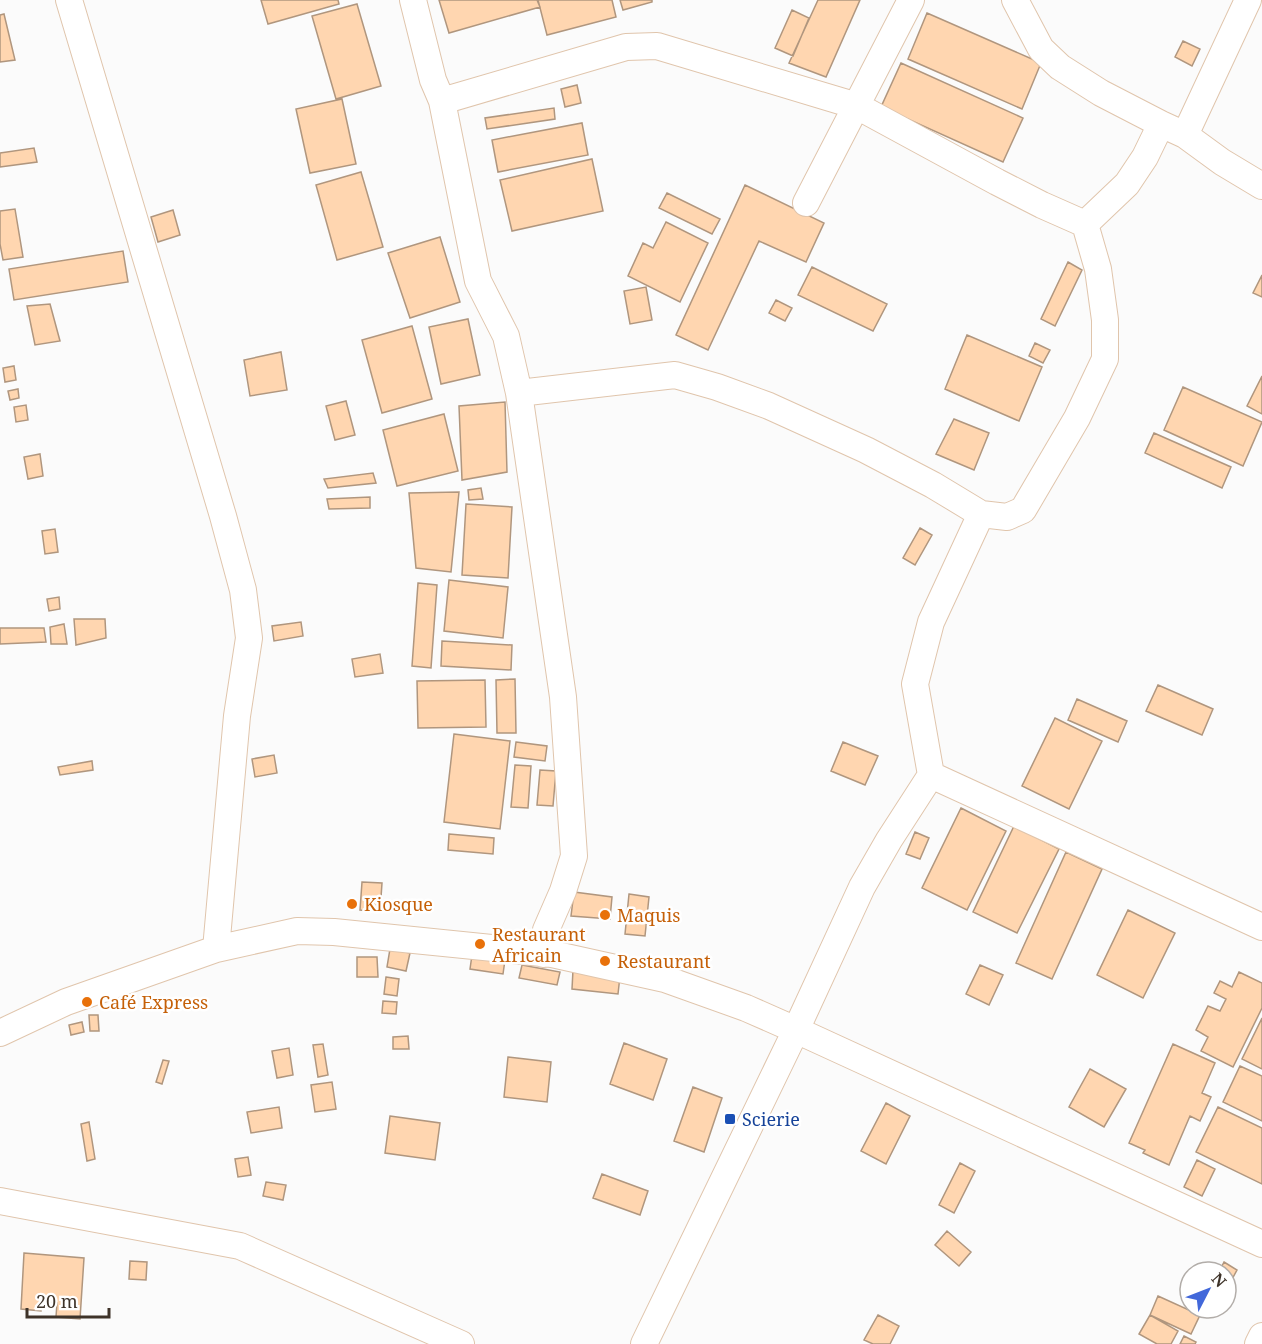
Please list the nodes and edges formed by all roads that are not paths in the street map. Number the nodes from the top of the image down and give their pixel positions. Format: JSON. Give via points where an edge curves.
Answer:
{"nodes":[{"id":1,"x":69,"y":0,"type":"edge"},
{"id":2,"x":413,"y":0,"type":"edge"},
{"id":3,"x":911,"y":0,"type":"edge"},
{"id":4,"x":1015,"y":0,"type":"edge"},
{"id":5,"x":1248,"y":0,"type":"edge"},
{"id":6,"x":442,"y":101,"type":"junction"},
{"id":7,"x":857,"y":106,"type":"junction"},
{"id":8,"x":1161,"y":124,"type":"junction"},
{"id":9,"x":1185,"y":135,"type":"junction"},
{"id":10,"x":1262,"y":186,"type":"edge"},
{"id":11,"x":806,"y":203,"type":"dead end"},
{"id":12,"x":1085,"y":224,"type":"junction"},
{"id":13,"x":519,"y":393,"type":"junction"},
{"id":14,"x":981,"y":514,"type":"junction"},
{"id":15,"x":930,"y":776,"type":"junction"},
{"id":16,"x":1262,"y":927,"type":"edge"},
{"id":17,"x":216,"y":949,"type":"junction"},
{"id":18,"x":544,"y":954,"type":"junction"},
{"id":19,"x":796,"y":1030,"type":"junction"},
{"id":20,"x":0,"y":1033,"type":"edge"},
{"id":21,"x":0,"y":1201,"type":"edge"},
{"id":22,"x":1262,"y":1244,"type":"edge"},
{"id":23,"x":1262,"y":1335,"type":"edge"},
{"id":24,"x":461,"y":1344,"type":"edge"},
{"id":25,"x":644,"y":1344,"type":"edge"},
{"id":26,"x":1258,"y":1344,"type":"edge"}],
"edges":[{"from":1,"to":17,"type":"street","via":[[243,590],[249,638],[237,716]]},
{"from":2,"to":6,"type":"street"},
{"from":3,"to":7,"type":"street"},
{"from":4,"to":8,"type":"street","via":[[1041,49],[1060,67]]},
{"from":5,"to":9,"type":"street"},
{"from":6,"to":7,"type":"street","via":[[626,47],[657,46]]},
{"from":6,"to":13,"type":"street","via":[[478,281],[506,336]]},
{"from":7,"to":11,"type":"street"},
{"from":7,"to":12,"type":"street"},
{"from":8,"to":9,"type":"street"},
{"from":8,"to":12,"type":"street","via":[[1127,184]]},
{"from":9,"to":10,"type":"street"},
{"from":12,"to":14,"type":"street","via":[[1098,269],[1105,320],[1105,359],[1077,418],[1023,510],[1007,517]]},
{"from":13,"to":14,"type":"street","via":[[675,375],[769,406],[866,450]]},
{"from":13,"to":18,"type":"street","via":[[563,697],[574,856],[546,930]]},
{"from":14,"to":15,"type":"street","via":[[931,622],[915,684]]},
{"from":15,"to":16,"type":"street"},
{"from":15,"to":19,"type":"street","via":[[862,887]]},
{"from":17,"to":18,"type":"street","via":[[297,931]]},
{"from":17,"to":20,"type":"street","via":[[66,1002]]},
{"from":18,"to":19,"type":"street","via":[[665,979]]},
{"from":19,"to":22,"type":"street"},
{"from":19,"to":25,"type":"street"},
{"from":21,"to":24,"type":"street","via":[[240,1246]]},
{"from":23,"to":26,"type":"street"}]}
